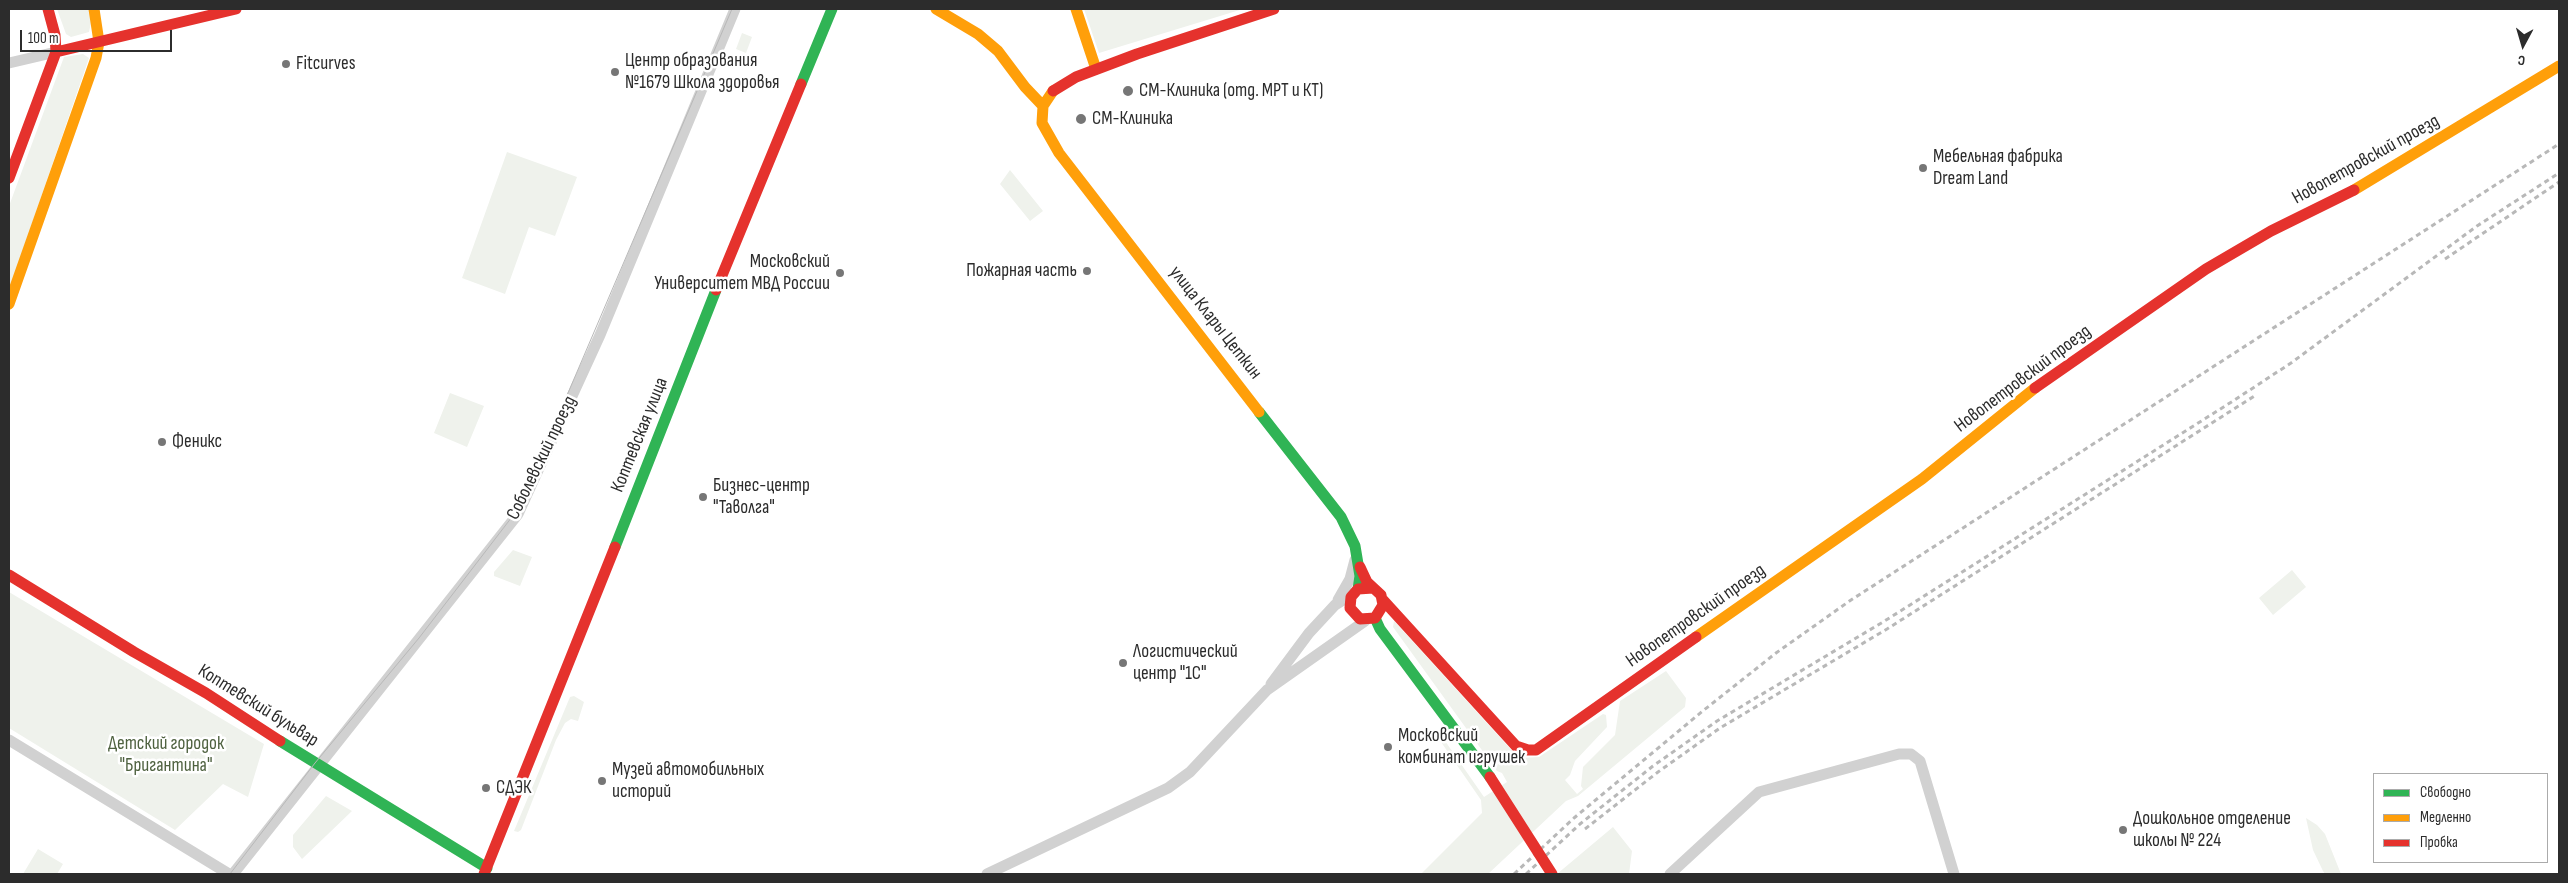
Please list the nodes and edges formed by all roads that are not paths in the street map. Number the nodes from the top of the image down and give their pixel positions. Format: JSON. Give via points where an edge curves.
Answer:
{"nodes":[{"id":1,"x":48,"y":9,"type":"edge"},
{"id":2,"x":94,"y":9,"type":"edge"},
{"id":3,"x":236,"y":9,"type":"edge"},
{"id":4,"x":736,"y":9,"type":"edge"},
{"id":5,"x":832,"y":9,"type":"edge"},
{"id":6,"x":936,"y":9,"type":"edge"},
{"id":7,"x":1076,"y":9,"type":"edge"},
{"id":8,"x":1274,"y":9,"type":"edge"},
{"id":9,"x":99,"y":42,"type":"junction"},
{"id":10,"x":56,"y":52,"type":"junction"},
{"id":11,"x":9,"y":63,"type":"edge"},
{"id":12,"x":2559,"y":66,"type":"edge"},
{"id":13,"x":1096,"y":69,"type":"junction"},
{"id":14,"x":1043,"y":106,"type":"junction"},
{"id":15,"x":9,"y":178,"type":"edge"},
{"id":16,"x":9,"y":304,"type":"edge"},
{"id":17,"x":1355,"y":546,"type":"junction"},
{"id":18,"x":1359,"y":565,"type":"junction"},
{"id":19,"x":9,"y":575,"type":"edge"},
{"id":20,"x":1373,"y":588,"type":"junction"},
{"id":21,"x":1356,"y":591,"type":"junction"},
{"id":22,"x":1383,"y":600,"type":"junction"},
{"id":23,"x":1335,"y":605,"type":"junction"},
{"id":24,"x":1370,"y":620,"type":"junction"},
{"id":25,"x":1267,"y":690,"type":"junction"},
{"id":26,"x":9,"y":740,"type":"edge"},
{"id":27,"x":317,"y":765,"type":"junction"},
{"id":28,"x":486,"y":871,"type":"edge"},
{"id":29,"x":228,"y":874,"type":"edge"},
{"id":30,"x":232,"y":874,"type":"edge"},
{"id":31,"x":987,"y":874,"type":"edge"},
{"id":32,"x":1552,"y":874,"type":"edge"},
{"id":33,"x":1670,"y":874,"type":"edge"},
{"id":34,"x":1954,"y":874,"type":"edge"}],
"edges":[{"from":1,"to":10,"type":"street"},
{"from":2,"to":9,"type":"street"},
{"from":3,"to":9,"type":"street"},
{"from":4,"to":27,"type":"street","name":"Соболевский проезд","via":[[600,335],[518,514]]},
{"from":5,"to":28,"type":"street","name":"Коптевская улица","via":[[723,271]]},
{"from":6,"to":14,"type":"street","via":[[978,34],[998,51]]},
{"from":7,"to":13,"type":"street"},
{"from":8,"to":13,"type":"street"},
{"from":9,"to":10,"type":"street"},
{"from":9,"to":16,"type":"street","via":[[87,86]]},
{"from":10,"to":11,"type":"street"},
{"from":10,"to":15,"type":"street"},
{"from":12,"to":22,"type":"street","name":"Новопетровский проезд","via":[[2397,166],[2337,200],[2271,231],[2206,269],[2024,396],[1922,479],[1536,750],[1516,746]]},
{"from":13,"to":14,"type":"street","via":[[1063,84],[1052,92]]},
{"from":14,"to":17,"type":"street","name":"улица Клары Цеткин","via":[[1042,123],[1059,153],[1325,495],[1345,523]]},
{"from":17,"to":18,"type":"street","name":"улица Клары Цеткин"},
{"from":17,"to":23,"type":"street","via":[[1350,579]]},
{"from":18,"to":20,"type":"street","name":"улица Клары Цеткин"},
{"from":18,"to":21,"type":"street","name":"улица Клары Цеткин"},
{"from":19,"to":27,"type":"street","name":"Коптевский бульвар","via":[[206,693]]},
{"from":20,"to":21,"type":"street"},
{"from":20,"to":22,"type":"street"},
{"from":21,"to":23,"type":"street"},
{"from":21,"to":24,"type":"street","via":[[1350,608],[1355,616]]},
{"from":22,"to":24,"type":"street","via":[[1382,610]]},
{"from":23,"to":25,"type":"street","via":[[1309,632]]},
{"from":24,"to":25,"type":"street"},
{"from":24,"to":32,"type":"street","bridge":true,"via":[[1490,776]]},
{"from":25,"to":31,"type":"street","via":[[1190,772],[1168,788]]},
{"from":26,"to":29,"type":"street"},
{"from":27,"to":28,"type":"street","name":"Коптевский бульвар"},
{"from":27,"to":30,"type":"street","name":"Соболевский проезд"},
{"from":33,"to":34,"type":"street","via":[[1759,792],[1899,754],[1911,754],[1920,761]]}]}
